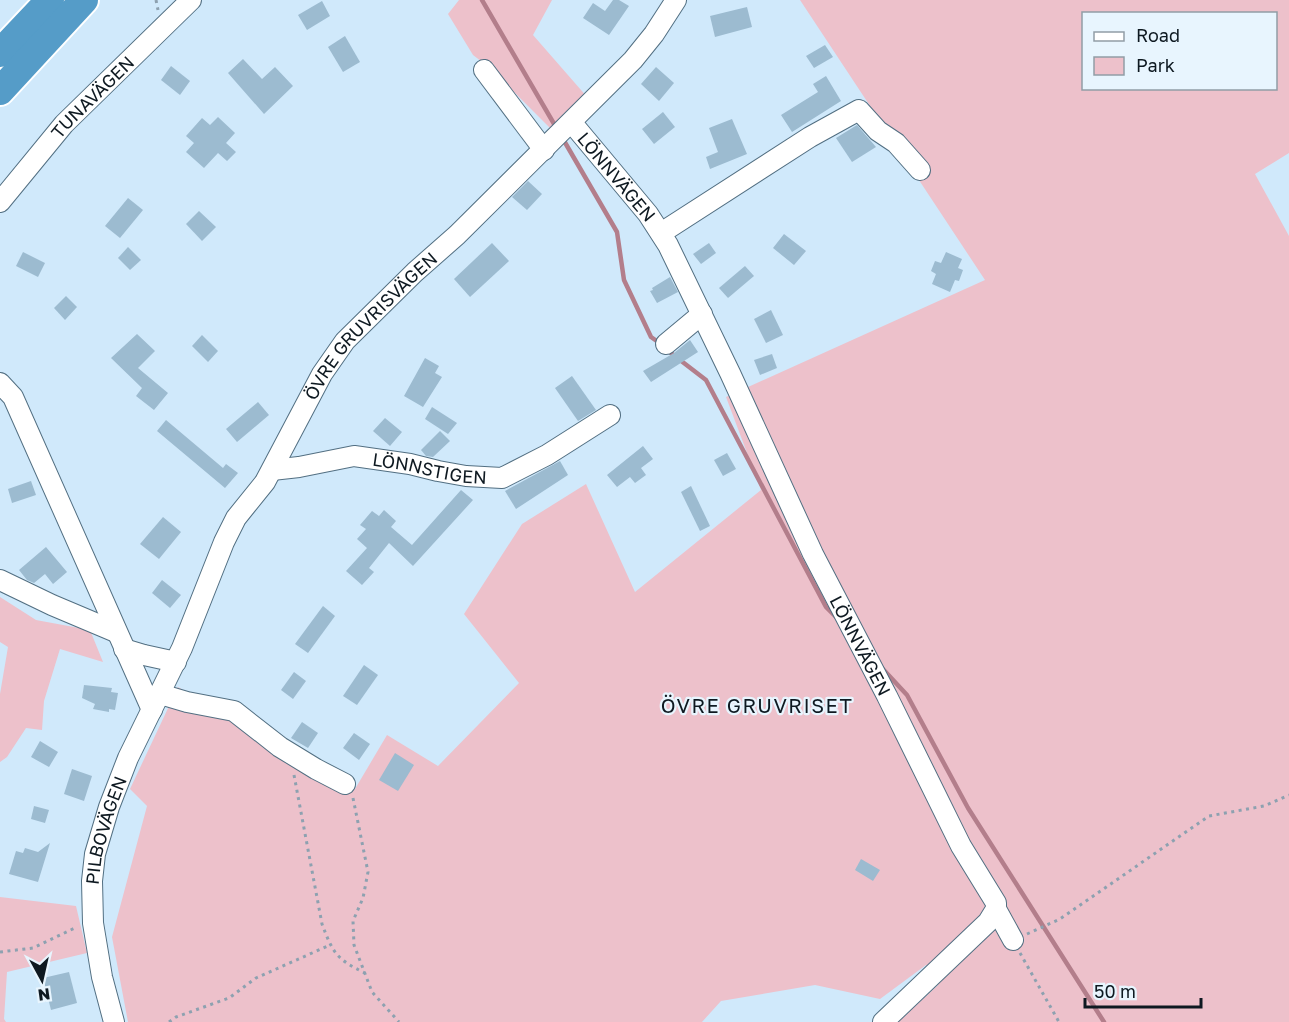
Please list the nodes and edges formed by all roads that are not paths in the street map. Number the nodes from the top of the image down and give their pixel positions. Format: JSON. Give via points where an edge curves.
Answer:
{"nodes":[{"id":1,"x":50,"y":0,"type":"edge"},
{"id":2,"x":84,"y":0,"type":"edge"},
{"id":3,"x":191,"y":0,"type":"edge"},
{"id":4,"x":676,"y":0,"type":"edge"},
{"id":5,"x":0,"y":53,"type":"edge"},
{"id":6,"x":484,"y":70,"type":"dead end"},
{"id":7,"x":0,"y":91,"type":"edge"},
{"id":8,"x":559,"y":135,"type":"junction"},
{"id":9,"x":920,"y":170,"type":"dead end"},
{"id":10,"x":0,"y":202,"type":"edge"},
{"id":11,"x":661,"y":233,"type":"junction"},
{"id":12,"x":702,"y":314,"type":"junction"},
{"id":13,"x":666,"y":344,"type":"dead end"},
{"id":14,"x":0,"y":383,"type":"edge"},
{"id":15,"x":610,"y":415,"type":"dead end"},
{"id":16,"x":272,"y":470,"type":"junction"},
{"id":17,"x":0,"y":580,"type":"edge"},
{"id":18,"x":120,"y":640,"type":"junction"},
{"id":19,"x":176,"y":662,"type":"junction"},
{"id":20,"x":156,"y":702,"type":"junction"},
{"id":21,"x":345,"y":784,"type":"dead end"},
{"id":22,"x":996,"y":909,"type":"junction"},
{"id":23,"x":1013,"y":940,"type":"road end"},
{"id":24,"x":114,"y":1022,"type":"edge"},
{"id":25,"x":883,"y":1022,"type":"edge"}],
"edges":[{"from":1,"to":5,"type":"highway"},
{"from":2,"to":7,"type":"highway"},
{"from":3,"to":10,"type":"street","name":"TUNAVÄGEN","via":[[64,124]]},
{"from":4,"to":8,"type":"street","name":"ÖVRE GRUVRISVÄGEN","via":[[633,60]]},
{"from":6,"to":8,"type":"street","name":"LÖNNVÄGEN"},
{"from":8,"to":11,"type":"street","name":"LÖNNVÄGEN","via":[[648,214]]},
{"from":8,"to":16,"type":"street","name":"ÖVRE GRUVRISVÄGEN","via":[[345,341],[322,374]]},
{"from":9,"to":11,"type":"street","name":"LÖNNVÄGEN","via":[[859,110]]},
{"from":11,"to":12,"type":"street","name":"LÖNNVÄGEN"},
{"from":12,"to":13,"type":"street"},
{"from":12,"to":22,"type":"street","name":"LÖNNVÄGEN","via":[[813,554]]},
{"from":14,"to":18,"type":"street","via":[[13,397]]},
{"from":15,"to":16,"type":"street","name":"LÖNNSTIGEN","via":[[502,478],[466,476],[354,456]]},
{"from":16,"to":19,"type":"street","name":"ÖVRE GRUVRISVÄGEN","via":[[228,534]]},
{"from":17,"to":18,"type":"street"},
{"from":18,"to":19,"type":"street","via":[[144,656]]},
{"from":18,"to":20,"type":"street"},
{"from":19,"to":20,"type":"street","name":"ÖVRE GRUVRISVÄGEN"},
{"from":20,"to":21,"type":"street","via":[[188,702],[234,711],[280,747]]},
{"from":20,"to":24,"type":"street","name":"PILBOVÄGEN","via":[[128,758],[95,854],[93,923]]},
{"from":22,"to":23,"type":"street","name":"LÖNNVÄGEN"},
{"from":22,"to":25,"type":"street","via":[[988,922]]}]}
